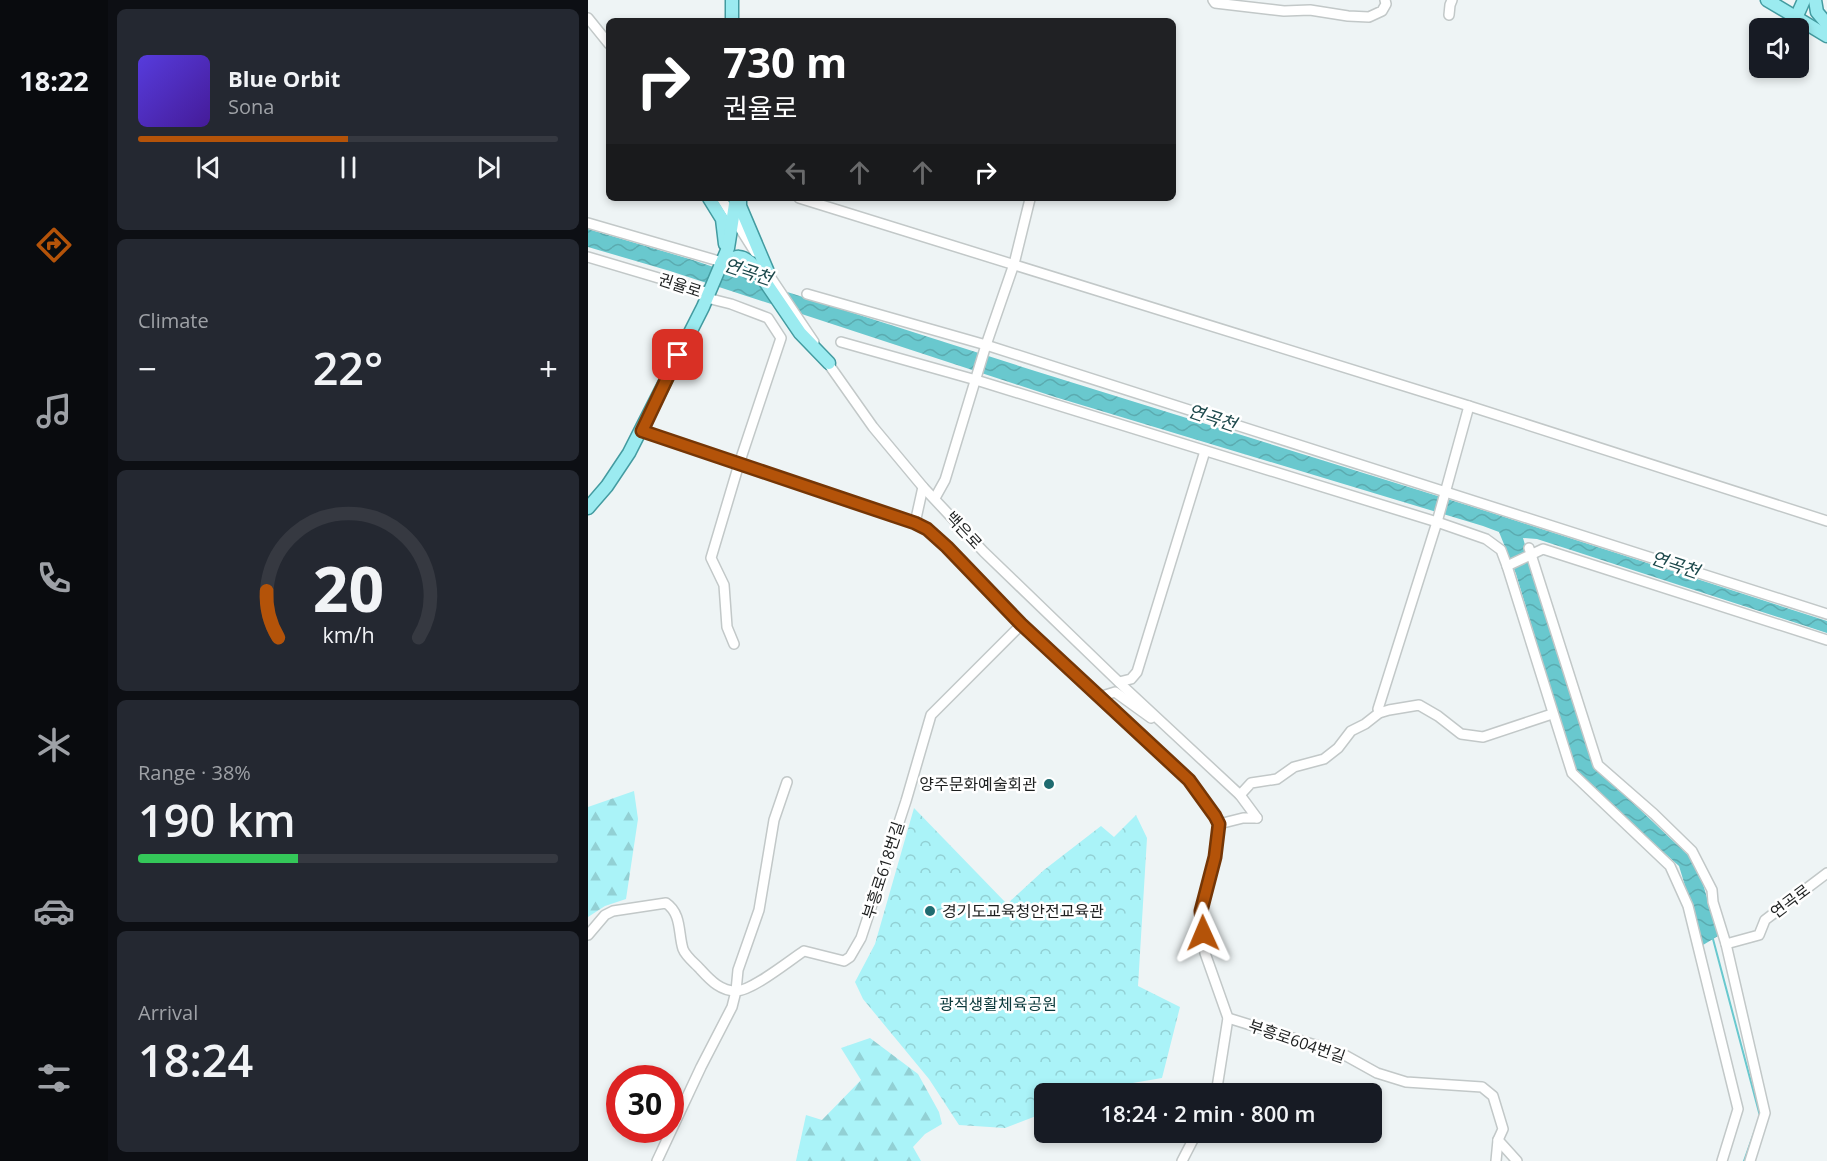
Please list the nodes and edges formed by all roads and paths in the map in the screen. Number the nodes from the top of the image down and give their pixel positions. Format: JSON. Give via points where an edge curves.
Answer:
{"nodes":[{"id":1,"x":732,"y":0,"type":"edge"},
{"id":2,"x":1213,"y":0,"type":"edge"},
{"id":3,"x":1385,"y":0,"type":"edge"},
{"id":4,"x":1452,"y":0,"type":"edge"},
{"id":5,"x":1767,"y":0,"type":"edge"},
{"id":6,"x":1816,"y":3,"type":"edge"},
{"id":7,"x":1449,"y":15,"type":"dead end"},
{"id":8,"x":588,"y":18,"type":"edge"},
{"id":9,"x":732,"y":18,"type":"edge"},
{"id":10,"x":1796,"y":18,"type":"joint"},
{"id":11,"x":1827,"y":24,"type":"edge"},
{"id":12,"x":1809,"y":26,"type":"edge"},
{"id":13,"x":1827,"y":36,"type":"edge"},
{"id":14,"x":606,"y":40,"type":"edge"},
{"id":15,"x":711,"y":201,"type":"edge"},
{"id":16,"x":723,"y":201,"type":"edge"},
{"id":17,"x":737,"y":201,"type":"edge"},
{"id":18,"x":739,"y":201,"type":"edge"},
{"id":19,"x":809,"y":201,"type":"edge"},
{"id":20,"x":1030,"y":201,"type":"edge"},
{"id":21,"x":734,"y":217,"type":"junction"},
{"id":22,"x":588,"y":223,"type":"edge"},
{"id":23,"x":588,"y":257,"type":"edge"},
{"id":24,"x":722,"y":262,"type":"junction"},
{"id":25,"x":1014,"y":264,"type":"junction"},
{"id":26,"x":768,"y":277,"type":"junction"},
{"id":27,"x":807,"y":294,"type":"dead end"},
{"id":28,"x":708,"y":296,"type":"junction"},
{"id":29,"x":841,"y":342,"type":"dead end"},
{"id":30,"x":986,"y":345,"type":"junction"},
{"id":31,"x":829,"y":363,"type":"joint"},
{"id":32,"x":976,"y":380,"type":"junction"},
{"id":33,"x":1469,"y":406,"type":"junction"},
{"id":34,"x":642,"y":431,"type":"junction"},
{"id":35,"x":1204,"y":451,"type":"junction"},
{"id":36,"x":740,"y":464,"type":"junction"},
{"id":37,"x":923,"y":487,"type":"junction"},
{"id":38,"x":1445,"y":490,"type":"junction"},
{"id":39,"x":935,"y":498,"type":"junction"},
{"id":40,"x":588,"y":508,"type":"edge"},
{"id":41,"x":1827,"y":521,"type":"edge"},
{"id":42,"x":1437,"y":522,"type":"junction"},
{"id":43,"x":915,"y":523,"type":"junction"},
{"id":44,"x":1531,"y":552,"type":"junction"},
{"id":45,"x":1507,"y":566,"type":"junction"},
{"id":46,"x":1827,"y":614,"type":"edge"},
{"id":47,"x":1021,"y":624,"type":"junction"},
{"id":48,"x":1827,"y":640,"type":"edge"},
{"id":49,"x":734,"y":644,"type":"dead end"},
{"id":50,"x":1117,"y":680,"type":"junction"},
{"id":51,"x":1099,"y":697,"type":"junction"},
{"id":52,"x":1379,"y":714,"type":"junction"},
{"id":53,"x":1552,"y":714,"type":"junction"},
{"id":54,"x":1175,"y":734,"type":"junction"},
{"id":55,"x":788,"y":782,"type":"dead end"},
{"id":56,"x":1240,"y":795,"type":"junction"},
{"id":57,"x":1219,"y":824,"type":"junction"},
{"id":58,"x":1827,"y":873,"type":"edge"},
{"id":59,"x":588,"y":935,"type":"edge"},
{"id":60,"x":1726,"y":944,"type":"junction"},
{"id":61,"x":736,"y":991,"type":"junction"},
{"id":62,"x":1228,"y":1018,"type":"junction"},
{"id":63,"x":1218,"y":1083,"type":"edge"},
{"id":64,"x":1498,"y":1140,"type":"junction"},
{"id":65,"x":1191,"y":1143,"type":"edge"},
{"id":66,"x":657,"y":1161,"type":"edge"},
{"id":67,"x":1182,"y":1161,"type":"edge"},
{"id":68,"x":1496,"y":1161,"type":"edge"},
{"id":69,"x":1517,"y":1161,"type":"edge"},
{"id":70,"x":1722,"y":1161,"type":"edge"},
{"id":71,"x":1750,"y":1161,"type":"edge"}],
"edges":[{"from":1,"to":9,"type":"main road"},
{"from":2,"to":3,"type":"street","via":[[1262,9],[1369,17],[1382,11]]},
{"from":4,"to":7,"type":"street"},
{"from":5,"to":10,"type":"main road"},
{"from":6,"to":10,"type":"main road"},
{"from":6,"to":11,"type":"main road","via":[[1817,12]]},
{"from":8,"to":14,"type":"street"},
{"from":12,"to":13,"type":"main road"},
{"from":15,"to":24,"type":"main road","via":[[725,232]]},
{"from":16,"to":21,"type":"street"},
{"from":17,"to":21,"type":"main road"},
{"from":18,"to":26,"type":"main road"},
{"from":19,"to":25,"type":"street"},
{"from":20,"to":25,"type":"street"},
{"from":21,"to":24,"type":"main road"},
{"from":21,"to":26,"type":"street"},
{"from":22,"to":24,"type":"street","name":"권율로"},
{"from":23,"to":28,"type":"street","name":"권율로"},
{"from":24,"to":26,"type":"main road","via":[[740,256]]},
{"from":24,"to":28,"type":"main road"},
{"from":25,"to":30,"type":"street"},
{"from":25,"to":33,"type":"street"},
{"from":26,"to":31,"type":"main road","via":[[803,332]]},
{"from":27,"to":30,"type":"street"},
{"from":28,"to":34,"type":"main road","name":"권율로"},
{"from":28,"to":36,"type":"street","via":[[768,318],[781,338]]},
{"from":29,"to":32,"type":"street"},
{"from":30,"to":32,"type":"street"},
{"from":30,"to":38,"type":"street"},
{"from":31,"to":37,"type":"street","name":"백은로","via":[[873,428]]},
{"from":32,"to":35,"type":"street"},
{"from":32,"to":39,"type":"street","via":[[945,480]]},
{"from":33,"to":38,"type":"street"},
{"from":33,"to":41,"type":"street"},
{"from":34,"to":36,"type":"street"},
{"from":34,"to":40,"type":"main road","name":"권율로"},
{"from":35,"to":42,"type":"street"},
{"from":35,"to":50,"type":"street","via":[[1137,672],[1131,679]]},
{"from":36,"to":43,"type":"street"},
{"from":36,"to":49,"type":"street","via":[[711,558],[724,585],[727,627]]},
{"from":37,"to":39,"type":"street","name":"백은로"},
{"from":37,"to":43,"type":"street"},
{"from":38,"to":42,"type":"street"},
{"from":38,"to":46,"type":"street"},
{"from":39,"to":50,"type":"street","name":"백은로","via":[[984,552]]},
{"from":42,"to":45,"type":"street","via":[[1486,539],[1501,550]]},
{"from":42,"to":52,"type":"street"},
{"from":43,"to":47,"type":"street","via":[[947,547]]},
{"from":44,"to":45,"type":"street"},
{"from":44,"to":48,"type":"street","via":[[1543,549]]},
{"from":44,"to":60,"type":"street","via":[[1598,765],[1692,851],[1712,890]]},
{"from":45,"to":53,"type":"street"},
{"from":47,"to":51,"type":"street"},
{"from":47,"to":61,"type":"street","name":"부흥로618번길","via":[[931,715],[861,938],[850,957],[844,961],[804,951]]},
{"from":50,"to":51,"type":"street"},
{"from":50,"to":54,"type":"street","name":"백은로"},
{"from":51,"to":54,"type":"street","via":[[1115,692]]},
{"from":51,"to":57,"type":"street","via":[[1189,780]]},
{"from":52,"to":53,"type":"street","via":[[1419,705],[1461,734],[1483,737]]},
{"from":52,"to":56,"type":"street","via":[[1351,731],[1324,759],[1294,767],[1277,778],[1251,783]]},
{"from":53,"to":70,"type":"street","via":[[1572,773],[1670,866],[1688,906],[1738,1109]]},
{"from":54,"to":56,"type":"street","name":"백은로"},
{"from":55,"to":61,"type":"street","via":[[774,820],[759,910],[738,970]]},
{"from":56,"to":57,"type":"street","name":"백은로","via":[[1257,818]]},
{"from":57,"to":62,"type":"street","via":[[1201,911],[1205,953]]},
{"from":58,"to":60,"type":"street","name":"연곡로","via":[[1765,920],[1759,935]]},
{"from":59,"to":61,"type":"street","via":[[605,915],[666,903],[679,923],[684,951],[720,988]]},
{"from":60,"to":71,"type":"street","via":[[1765,1113]]},
{"from":61,"to":66,"type":"street","via":[[732,1007]]},
{"from":62,"to":63,"type":"street"},
{"from":62,"to":64,"type":"street","name":"부흥로604번길","via":[[1341,1053],[1377,1073],[1406,1082],[1482,1087],[1494,1096],[1503,1130]]},
{"from":64,"to":68,"type":"street","name":"부흥로604번길"},
{"from":64,"to":69,"type":"street"},
{"from":65,"to":67,"type":"street"}]}
